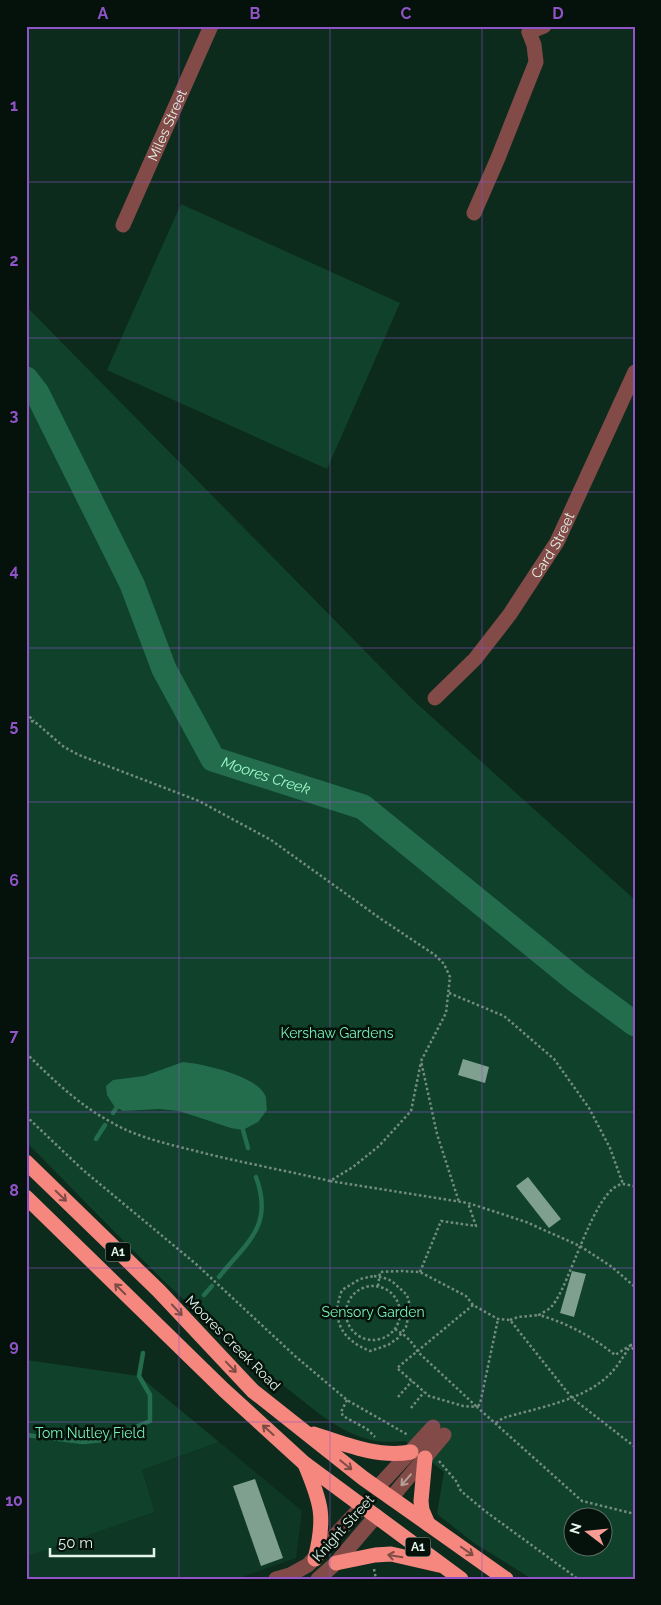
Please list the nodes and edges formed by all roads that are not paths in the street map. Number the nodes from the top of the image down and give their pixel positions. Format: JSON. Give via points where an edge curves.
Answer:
{"nodes":[{"id":1,"x":211,"y":26,"type":"edge"},
{"id":2,"x":530,"y":28,"type":"edge"},
{"id":3,"x":474,"y":213,"type":"dead end"},
{"id":4,"x":123,"y":225,"type":"dead end"},
{"id":5,"x":635,"y":372,"type":"edge"},
{"id":6,"x":436,"y":698,"type":"dead end"},
{"id":7,"x":26,"y":1162,"type":"edge"},
{"id":8,"x":26,"y":1197,"type":"edge"},
{"id":9,"x":303,"y":1430,"type":"junction"},
{"id":10,"x":411,"y":1452,"type":"junction"},
{"id":11,"x":432,"y":1458,"type":"junction"},
{"id":12,"x":304,"y":1463,"type":"junction"},
{"id":13,"x":377,"y":1488,"type":"junction"},
{"id":14,"x":391,"y":1498,"type":"junction"},
{"id":15,"x":362,"y":1506,"type":"junction"},
{"id":16,"x":376,"y":1516,"type":"junction"},
{"id":17,"x":428,"y":1524,"type":"junction"},
{"id":18,"x":311,"y":1562,"type":"junction"},
{"id":19,"x":336,"y":1563,"type":"junction"},
{"id":20,"x":443,"y":1566,"type":"junction"},
{"id":21,"x":286,"y":1577,"type":"edge"},
{"id":22,"x":317,"y":1579,"type":"edge"},
{"id":23,"x":461,"y":1579,"type":"edge"},
{"id":24,"x":506,"y":1579,"type":"edge"}],
"edges":[{"from":1,"to":4,"type":"street","name":"Miles Street"},
{"from":2,"to":3,"type":"street","via":[[536,62]]},
{"from":5,"to":6,"type":"street","name":"Card Street","via":[[558,542],[510,614],[475,659]]},
{"from":7,"to":9,"type":"highway","name":"Moores Creek Road","number":"A1","one_way":true,"via":[[158,1290],[253,1391]]},
{"from":12,"to":8,"type":"highway","number":"A1","one_way":true,"via":[[224,1390]]},
{"from":9,"to":10,"type":"highway","via":[[378,1452]]},
{"from":9,"to":13,"type":"highway","name":"Moores Creek Road","number":"A1","one_way":true},
{"from":10,"to":11,"type":"street","via":[[438,1431]]},
{"from":10,"to":13,"type":"street"},
{"from":11,"to":14,"type":"street","one_way":true},
{"from":11,"to":17,"type":"highway","via":[[421,1501]]},
{"from":12,"to":15,"type":"highway","number":"A1"},
{"from":12,"to":18,"type":"highway","via":[[322,1518],[320,1542]]},
{"from":13,"to":14,"type":"highway","name":"Moores Creek Road","number":"A1"},
{"from":13,"to":15,"type":"highway"},
{"from":14,"to":16,"type":"highway","name":"Knight Street"},
{"from":14,"to":17,"type":"highway","name":"Moores Creek Road","number":"A1"},
{"from":15,"to":16,"type":"highway","number":"A1"},
{"from":15,"to":18,"type":"street","name":"Knight Street"},
{"from":16,"to":19,"type":"street","name":"Knight Street"},
{"from":16,"to":20,"type":"highway","number":"A1"},
{"from":17,"to":24,"type":"highway","name":"Moores Creek Road","number":"A1","one_way":true},
{"from":18,"to":21,"type":"street","name":"Knight Street"},
{"from":18,"to":22,"type":"street","name":"Knight Street"},
{"from":20,"to":19,"type":"highway","one_way":true,"via":[[391,1554],[375,1554]]},
{"from":19,"to":22,"type":"street","name":"Knight Street"},
{"from":20,"to":23,"type":"highway","number":"A1"}]}
